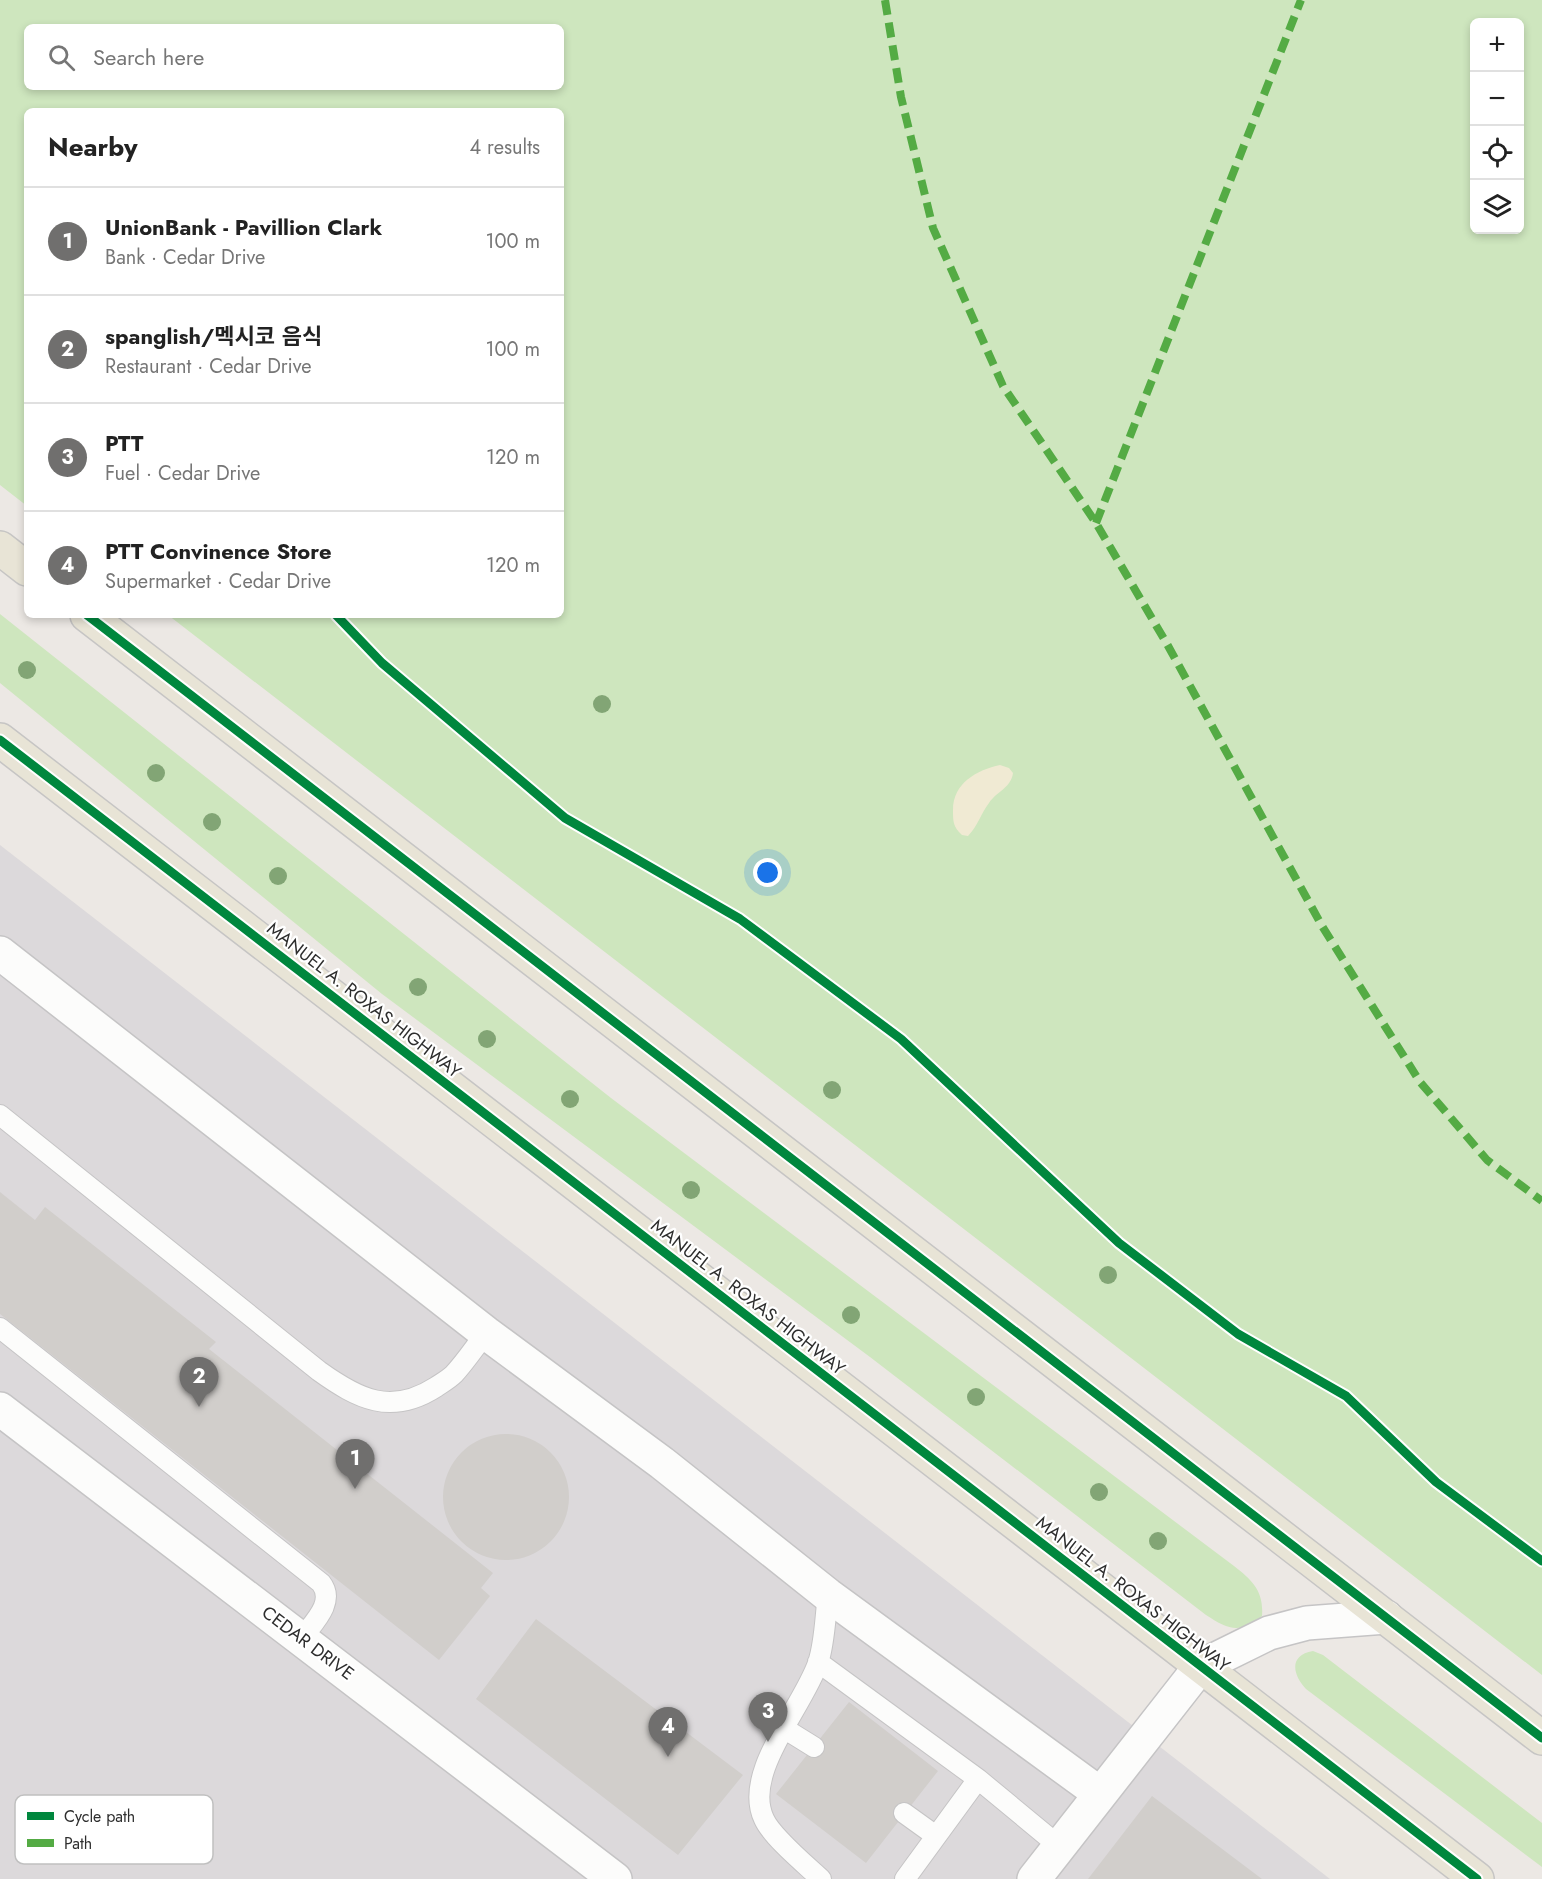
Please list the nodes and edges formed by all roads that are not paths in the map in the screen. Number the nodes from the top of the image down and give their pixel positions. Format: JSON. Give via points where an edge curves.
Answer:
{"nodes":[{"id":1,"x":0,"y":548,"type":"edge"},
{"id":2,"x":24,"y":567,"type":"edge"},
{"id":3,"x":91,"y":618,"type":"edge"},
{"id":4,"x":0,"y":740,"type":"edge"},
{"id":5,"x":2,"y":959,"type":"edge"},
{"id":6,"x":0,"y":1115,"type":"edge"},
{"id":7,"x":0,"y":1328,"type":"edge"},
{"id":8,"x":486,"y":1334,"type":"junction"},
{"id":9,"x":0,"y":1408,"type":"edge"},
{"id":10,"x":828,"y":1595,"type":"junction"},
{"id":11,"x":1386,"y":1617,"type":"junction"},
{"id":12,"x":302,"y":1638,"type":"junction"},
{"id":13,"x":818,"y":1662,"type":"junction"},
{"id":14,"x":1200,"y":1667,"type":"junction"},
{"id":15,"x":785,"y":1729,"type":"junction"},
{"id":16,"x":1542,"y":1738,"type":"edge"},
{"id":17,"x":814,"y":1747,"type":"dead end"},
{"id":18,"x":978,"y":1779,"type":"junction"},
{"id":19,"x":1099,"y":1793,"type":"junction"},
{"id":20,"x":904,"y":1813,"type":"dead end"},
{"id":21,"x":936,"y":1836,"type":"junction"},
{"id":22,"x":1059,"y":1846,"type":"junction"},
{"id":23,"x":615,"y":1879,"type":"edge"},
{"id":24,"x":821,"y":1879,"type":"edge"},
{"id":25,"x":905,"y":1879,"type":"edge"},
{"id":26,"x":1034,"y":1879,"type":"edge"},
{"id":27,"x":1477,"y":1879,"type":"edge"}],
"edges":[{"from":1,"to":2,"type":"main road"},
{"from":3,"to":11,"type":"main road"},
{"from":4,"to":14,"type":"main road","name":"MANUEL A. ROXAS HIGHWAY"},
{"from":5,"to":8,"type":"street"},
{"from":6,"to":8,"type":"lane","via":[[349,1392],[374,1401],[404,1402],[453,1375]]},
{"from":7,"to":12,"type":"lane","via":[[321,1583],[328,1596],[326,1603]]},
{"from":8,"to":10,"type":"street","via":[[662,1463]]},
{"from":9,"to":12,"type":"street","name":"CEDAR DRIVE"},
{"from":10,"to":13,"type":"lane"},
{"from":10,"to":19,"type":"street"},
{"from":11,"to":14,"type":"street","via":[[1307,1623],[1269,1633]]},
{"from":11,"to":16,"type":"main road"},
{"from":12,"to":23,"type":"street","name":"CEDAR DRIVE"},
{"from":13,"to":15,"type":"lane"},
{"from":13,"to":18,"type":"lane"},
{"from":14,"to":19,"type":"street"},
{"from":14,"to":27,"type":"main road","name":"MANUEL A. ROXAS HIGHWAY"},
{"from":15,"to":17,"type":"lane"},
{"from":15,"to":24,"type":"lane","via":[[768,1758],[758,1787],[764,1819]]},
{"from":18,"to":21,"type":"lane"},
{"from":18,"to":22,"type":"lane"},
{"from":19,"to":22,"type":"street"},
{"from":20,"to":21,"type":"lane"},
{"from":21,"to":25,"type":"lane"},
{"from":22,"to":26,"type":"street"}]}
